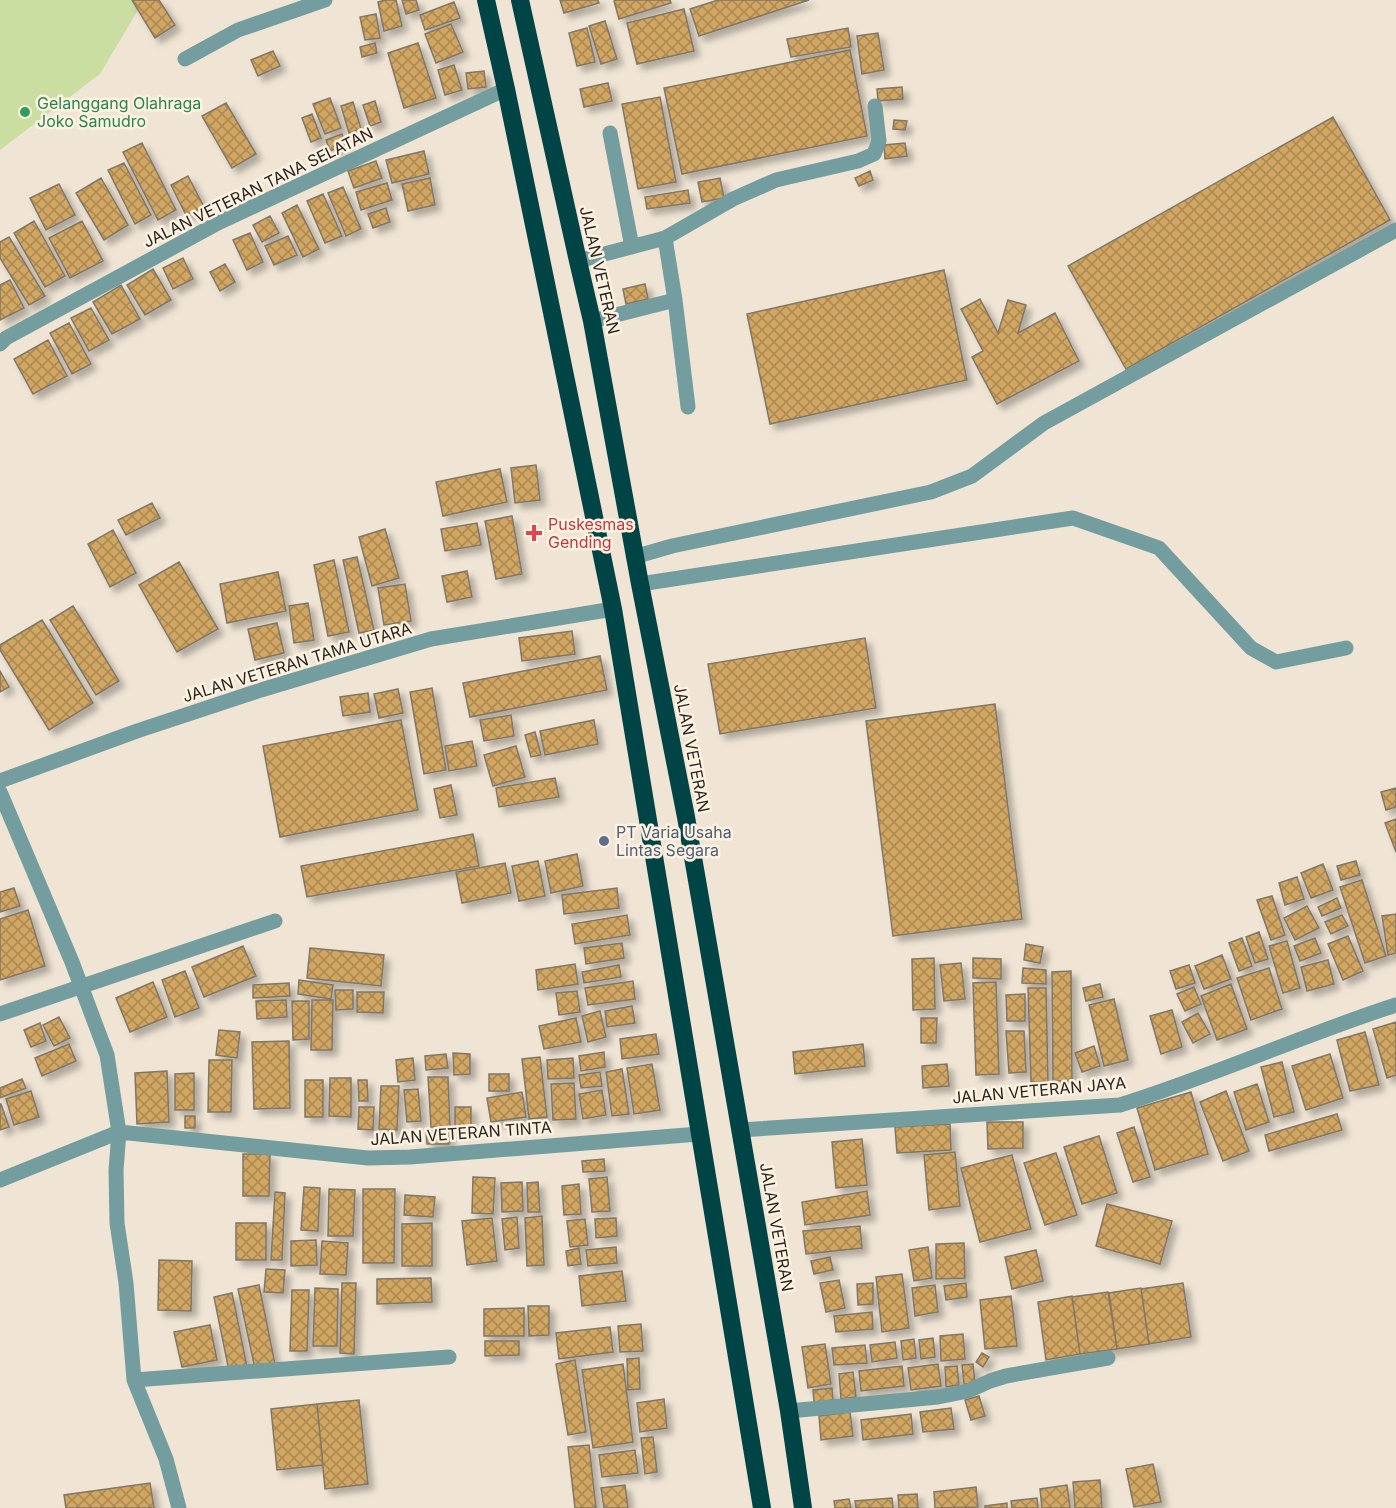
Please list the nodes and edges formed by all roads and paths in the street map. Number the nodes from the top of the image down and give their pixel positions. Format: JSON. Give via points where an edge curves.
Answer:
{"nodes":[{"id":1,"x":325,"y":0,"type":"edge"},
{"id":2,"x":486,"y":0,"type":"edge"},
{"id":3,"x":520,"y":0,"type":"edge"},
{"id":4,"x":185,"y":59,"type":"dead end"},
{"id":5,"x":506,"y":89,"type":"junction"},
{"id":6,"x":875,"y":106,"type":"dead end"},
{"id":7,"x":610,"y":133,"type":"dead end"},
{"id":8,"x":1396,"y":230,"type":"edge"},
{"id":9,"x":665,"y":238,"type":"junction"},
{"id":10,"x":632,"y":247,"type":"junction"},
{"id":11,"x":578,"y":261,"type":"junction"},
{"id":12,"x":675,"y":300,"type":"junction"},
{"id":13,"x":592,"y":321,"type":"junction"},
{"id":14,"x":0,"y":344,"type":"edge"},
{"id":15,"x":688,"y":408,"type":"dead end"},
{"id":16,"x":634,"y":557,"type":"junction"},
{"id":17,"x":639,"y":584,"type":"junction"},
{"id":18,"x":613,"y":609,"type":"junction"},
{"id":19,"x":1346,"y":648,"type":"dead end"},
{"id":20,"x":0,"y":781,"type":"edge"},
{"id":21,"x":0,"y":792,"type":"edge"},
{"id":22,"x":275,"y":921,"type":"dead end"},
{"id":23,"x":80,"y":986,"type":"junction"},
{"id":24,"x":1396,"y":1005,"type":"edge"},
{"id":25,"x":0,"y":1014,"type":"edge"},
{"id":26,"x":740,"y":1130,"type":"junction"},
{"id":27,"x":119,"y":1132,"type":"junction"},
{"id":28,"x":699,"y":1134,"type":"junction"},
{"id":29,"x":0,"y":1180,"type":"edge"},
{"id":30,"x":448,"y":1357,"type":"dead end"},
{"id":31,"x":1108,"y":1358,"type":"dead end"},
{"id":32,"x":134,"y":1380,"type":"junction"},
{"id":33,"x":789,"y":1411,"type":"junction"},
{"id":34,"x":179,"y":1508,"type":"edge"},
{"id":35,"x":762,"y":1508,"type":"edge"},
{"id":36,"x":803,"y":1508,"type":"edge"}],
"edges":[{"from":1,"to":4,"type":"street","via":[[238,30]]},
{"from":2,"to":5,"type":"highway"},
{"from":3,"to":11,"type":"highway","name":"JALAN VETERAN"},
{"from":5,"to":14,"type":"street","name":"JALAN VETERAN TANA SELATAN","via":[[218,223]]},
{"from":5,"to":18,"type":"highway"},
{"from":6,"to":9,"type":"street","via":[[879,141],[874,154],[858,162],[776,180],[733,199]]},
{"from":7,"to":10,"type":"street"},
{"from":8,"to":16,"type":"street","via":[[1044,423],[972,476],[931,492]]},
{"from":9,"to":10,"type":"street"},
{"from":9,"to":12,"type":"street"},
{"from":10,"to":11,"type":"street"},
{"from":11,"to":13,"type":"highway","name":"JALAN VETERAN"},
{"from":12,"to":13,"type":"street"},
{"from":12,"to":15,"type":"street"},
{"from":13,"to":16,"type":"highway","name":"JALAN VETERAN"},
{"from":16,"to":17,"type":"highway","name":"JALAN VETERAN"},
{"from":17,"to":19,"type":"street","via":[[1073,518],[1159,548],[1251,648],[1276,662]]},
{"from":17,"to":26,"type":"highway","name":"JALAN VETERAN","via":[[686,817]]},
{"from":18,"to":20,"type":"street","name":"JALAN VETERAN TAMA UTARA","via":[[431,639],[261,690]]},
{"from":18,"to":28,"type":"highway"},
{"from":21,"to":23,"type":"street"},
{"from":22,"to":23,"type":"street"},
{"from":23,"to":25,"type":"street"},
{"from":23,"to":27,"type":"street","via":[[107,1055]]},
{"from":24,"to":26,"type":"street","name":"JALAN VETERAN JAYA","via":[[1120,1105]]},
{"from":26,"to":33,"type":"highway","name":"JALAN VETERAN"},
{"from":27,"to":28,"type":"street","name":"JALAN VETERAN TINTA","via":[[368,1158]]},
{"from":27,"to":29,"type":"street"},
{"from":27,"to":32,"type":"street","via":[[117,1223]]},
{"from":28,"to":35,"type":"highway"},
{"from":30,"to":32,"type":"street"},
{"from":31,"to":33,"type":"street","via":[[1006,1376],[968,1391],[938,1397]]},
{"from":32,"to":34,"type":"street","via":[[166,1459]]},
{"from":33,"to":36,"type":"highway","name":"JALAN VETERAN"}]}
